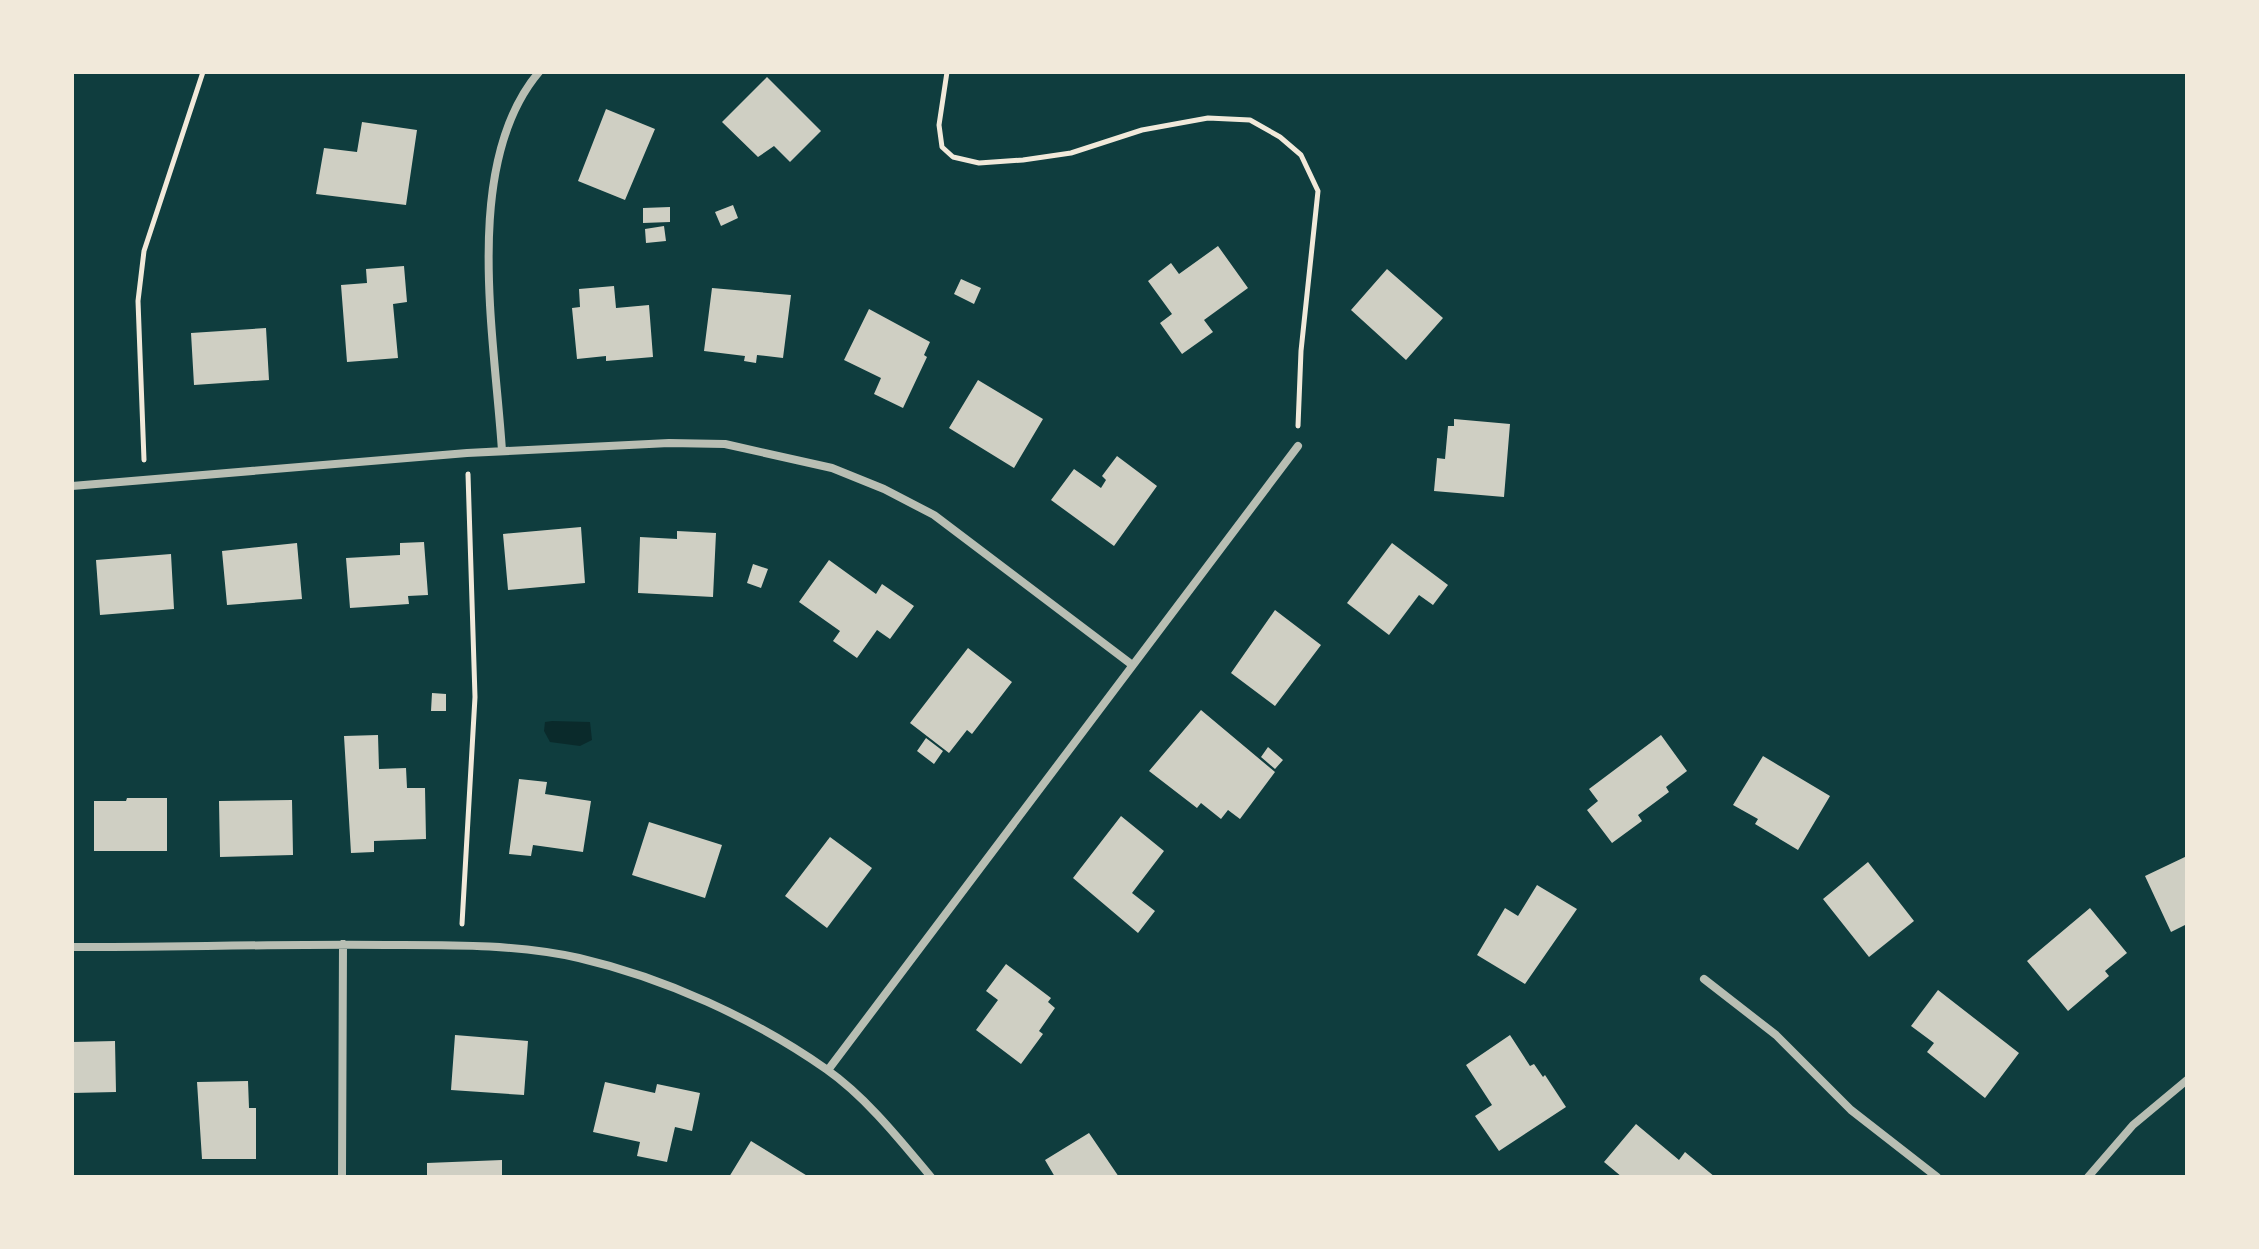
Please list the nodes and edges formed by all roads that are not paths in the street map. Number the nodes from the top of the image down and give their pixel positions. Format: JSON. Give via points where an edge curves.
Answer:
{"nodes":[{"id":1,"x":539,"y":72,"type":"edge"},
{"id":2,"x":1298,"y":446,"type":"road end"},
{"id":3,"x":502,"y":451,"type":"junction"},
{"id":4,"x":72,"y":486,"type":"edge"},
{"id":5,"x":1131,"y":664,"type":"junction"},
{"id":6,"x":343,"y":944,"type":"junction"},
{"id":7,"x":72,"y":947,"type":"edge"},
{"id":8,"x":1704,"y":979,"type":"dead end"},
{"id":9,"x":828,"y":1070,"type":"junction"},
{"id":10,"x":2187,"y":1080,"type":"edge"},
{"id":11,"x":342,"y":1177,"type":"edge"},
{"id":12,"x":931,"y":1177,"type":"edge"},
{"id":13,"x":1937,"y":1177,"type":"edge"},
{"id":14,"x":2088,"y":1177,"type":"edge"}],
"edges":[{"from":1,"to":3,"type":"street","via":[[501,141],[491,186],[488,232]]},
{"from":2,"to":5,"type":"street"},
{"from":3,"to":4,"type":"street"},
{"from":3,"to":5,"type":"street","via":[[725,444],[832,468],[934,515]]},
{"from":5,"to":9,"type":"street"},
{"from":6,"to":7,"type":"street"},
{"from":6,"to":9,"type":"street","via":[[461,945],[555,954],[629,972],[743,1021]]},
{"from":6,"to":11,"type":"street"},
{"from":8,"to":13,"type":"street","via":[[1776,1035],[1851,1110]]},
{"from":9,"to":12,"type":"street"},
{"from":10,"to":14,"type":"street","via":[[2133,1125]]}]}
